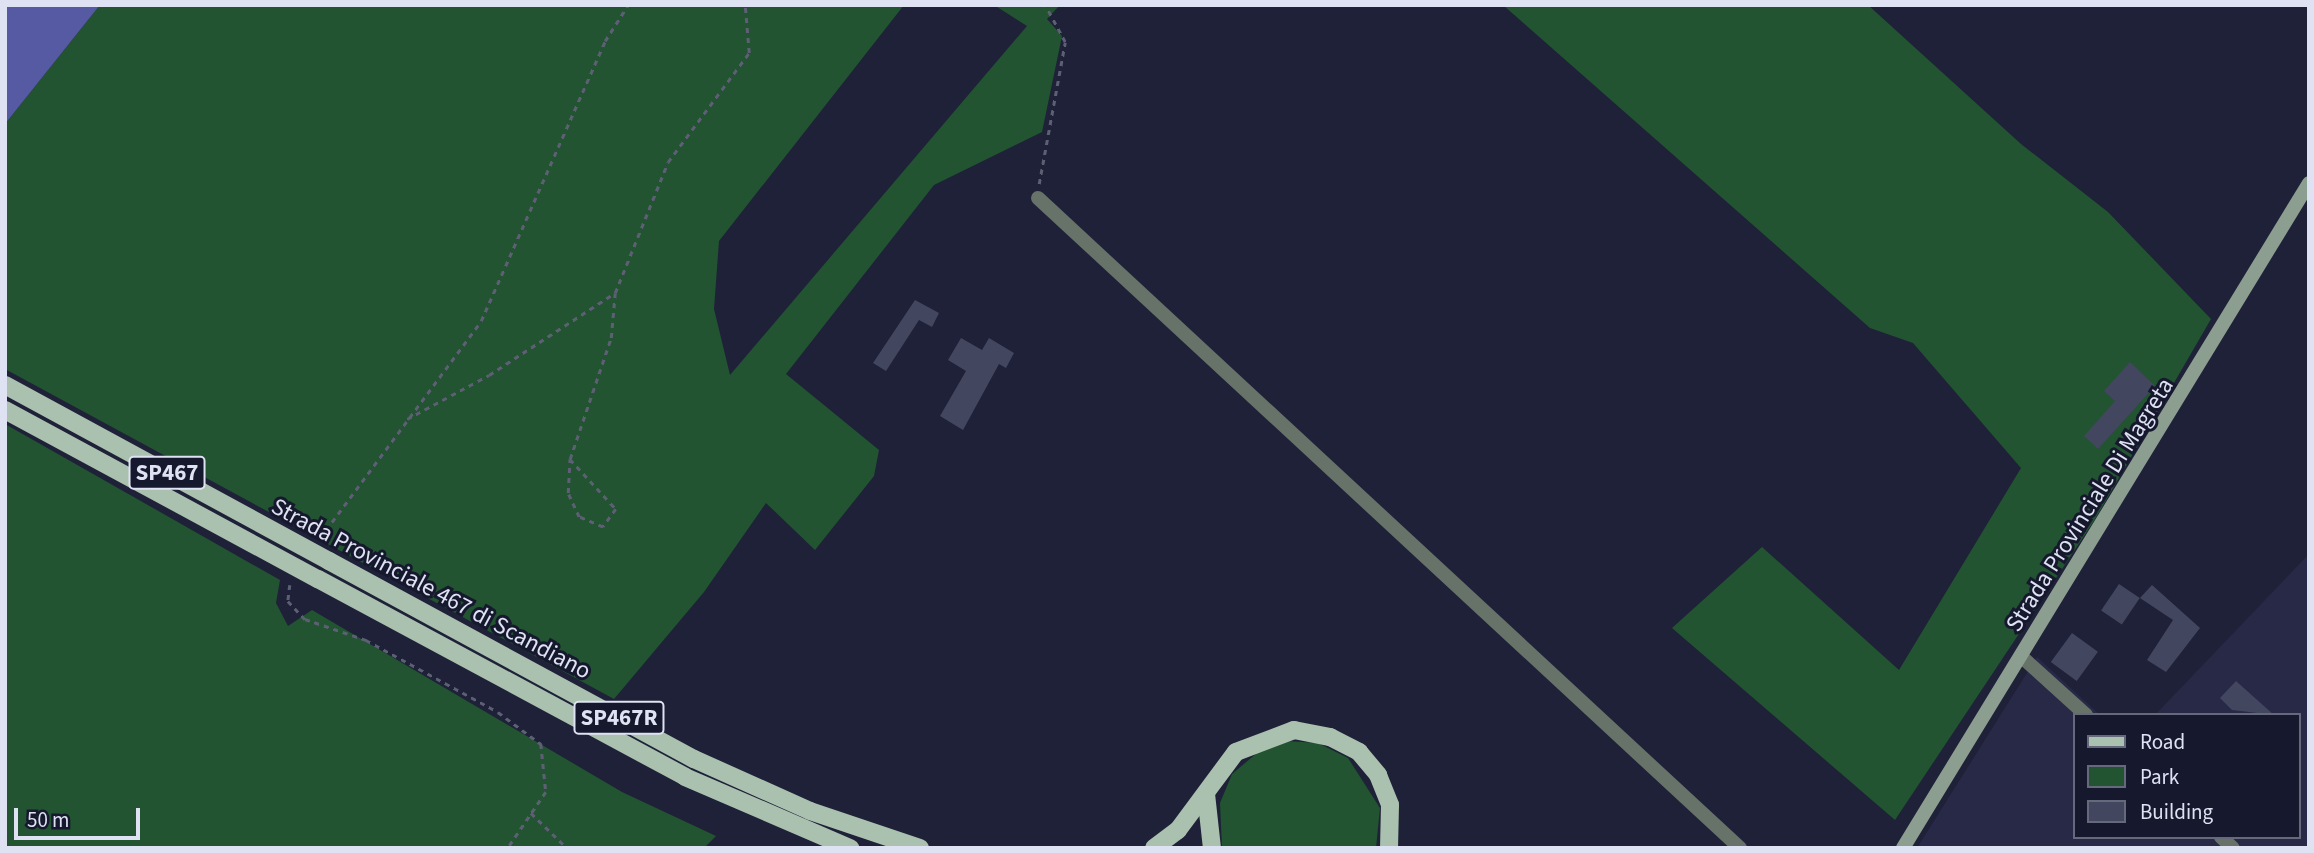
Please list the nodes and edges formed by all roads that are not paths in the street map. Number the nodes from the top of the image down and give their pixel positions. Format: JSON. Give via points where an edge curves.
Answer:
{"nodes":[{"id":1,"x":2309,"y":183,"type":"edge"},
{"id":2,"x":1038,"y":198,"type":"road end"},
{"id":3,"x":5,"y":385,"type":"edge"},
{"id":4,"x":5,"y":410,"type":"edge"},
{"id":5,"x":329,"y":561,"type":"joint"},
{"id":6,"x":318,"y":579,"type":"joint"},
{"id":7,"x":2023,"y":657,"type":"junction"},
{"id":8,"x":2084,"y":713,"type":"edge"},
{"id":9,"x":1206,"y":794,"type":"junction"},
{"id":10,"x":850,"y":848,"type":"edge"},
{"id":11,"x":920,"y":848,"type":"edge"},
{"id":12,"x":1154,"y":848,"type":"edge"},
{"id":13,"x":1212,"y":848,"type":"edge"},
{"id":14,"x":1389,"y":848,"type":"edge"},
{"id":15,"x":1740,"y":848,"type":"edge"},
{"id":16,"x":1903,"y":848,"type":"edge"}],
"edges":[{"from":1,"to":7,"type":"main road","name":"Strada Provinciale Di Magreta"},
{"from":2,"to":15,"type":"street"},
{"from":3,"to":5,"type":"main road","name":"Strada Provinciale 467 di Scandiano","number":"SP467","bridge":true},
{"from":4,"to":6,"type":"main road","name":"Strada Provinciale 467 di Scandiano","number":"SP467","bridge":true},
{"from":5,"to":11,"type":"main road","name":"Strada Provinciale 467 di Scandiano","number":"SP467R","via":[[694,759],[810,811]]},
{"from":6,"to":10,"type":"main road","name":"Strada Provinciale 467 di Scandiano","number":"SP467R","via":[[685,776]]},
{"from":7,"to":8,"type":"street"},
{"from":7,"to":16,"type":"main road","name":"Strada Provinciale Di Magreta"},
{"from":9,"to":12,"type":"main road"},
{"from":9,"to":13,"type":"main road"},
{"from":9,"to":14,"type":"main road","via":[[1236,752],[1262,737],[1294,730],[1331,737],[1359,752],[1378,775],[1390,804]]}]}
